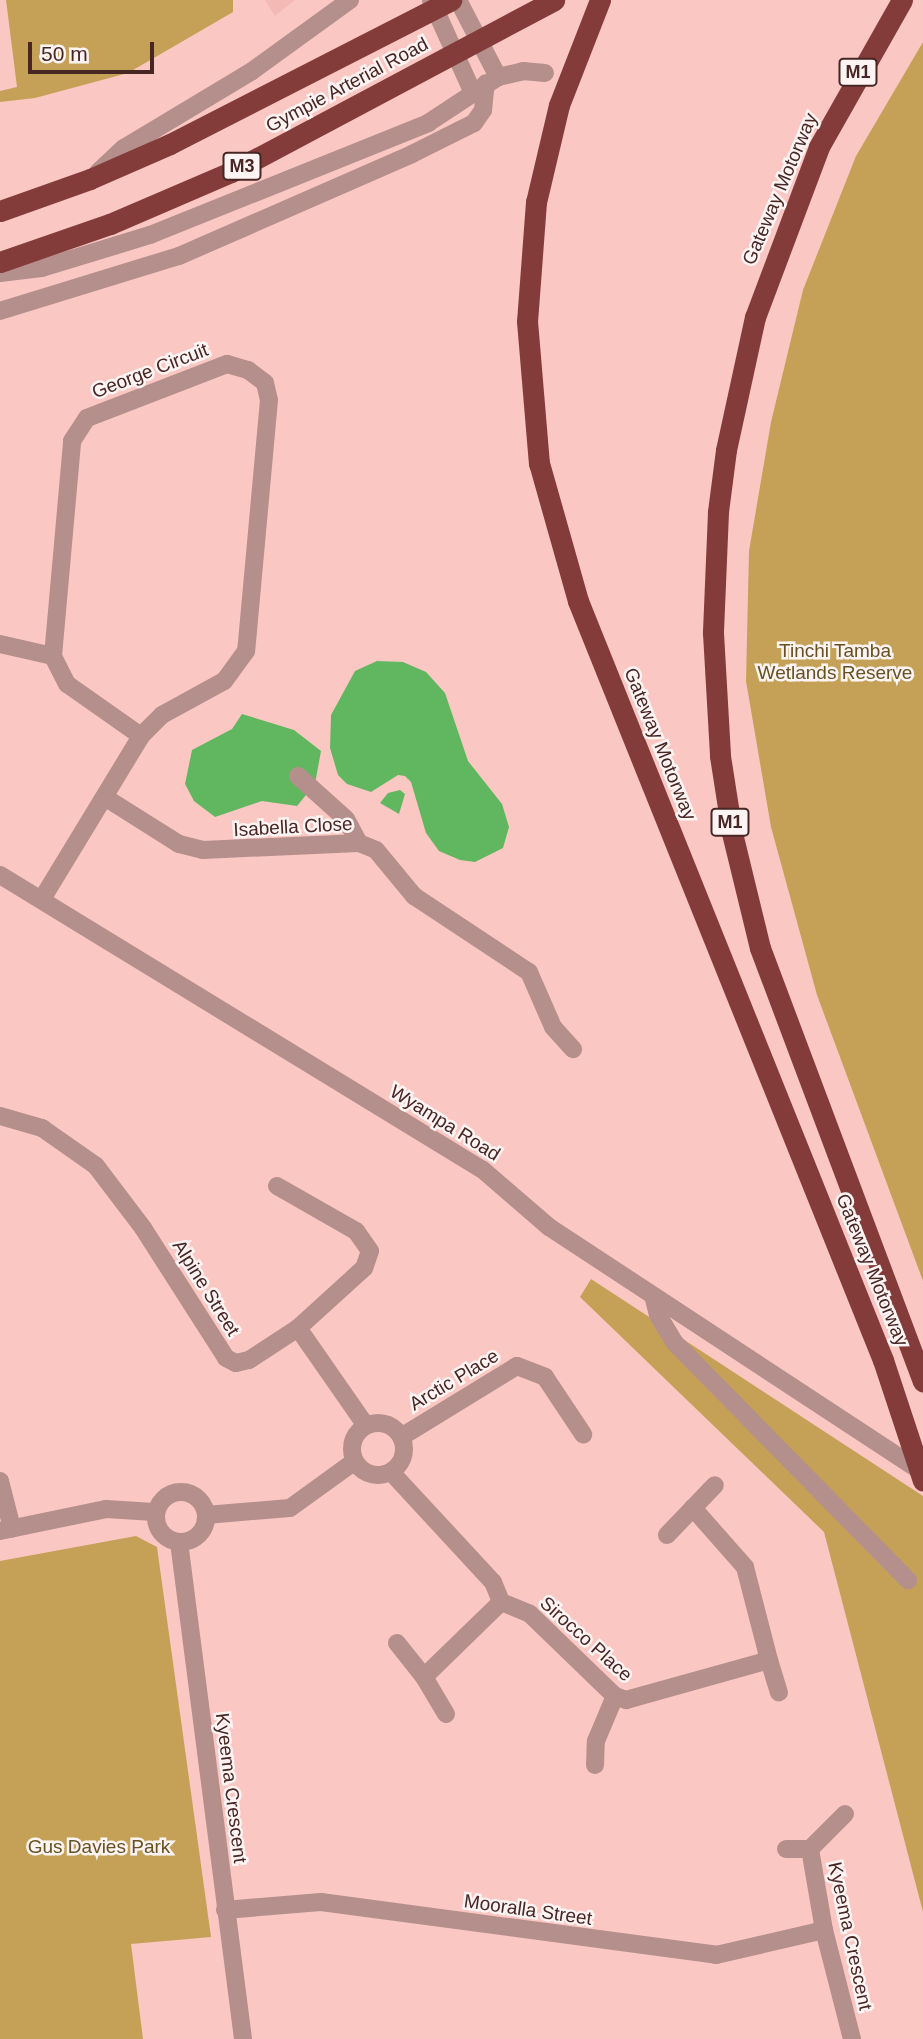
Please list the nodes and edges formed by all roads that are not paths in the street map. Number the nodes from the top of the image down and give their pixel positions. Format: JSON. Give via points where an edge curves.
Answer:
{"nodes":[{"id":1,"x":350,"y":0,"type":"edge"},
{"id":2,"x":431,"y":0,"type":"edge"},
{"id":3,"x":451,"y":0,"type":"edge"},
{"id":4,"x":458,"y":0,"type":"edge"},
{"id":5,"x":554,"y":0,"type":"edge"},
{"id":6,"x":600,"y":0,"type":"edge"},
{"id":7,"x":902,"y":0,"type":"edge"},
{"id":8,"x":545,"y":73,"type":"dead end"},
{"id":9,"x":486,"y":84,"type":"junction"},
{"id":10,"x":90,"y":179,"type":"junction"},
{"id":11,"x":0,"y":211,"type":"edge"},
{"id":12,"x":0,"y":262,"type":"edge"},
{"id":13,"x":0,"y":273,"type":"edge"},
{"id":14,"x":0,"y":311,"type":"edge"},
{"id":15,"x":0,"y":644,"type":"edge"},
{"id":16,"x":52,"y":656,"type":"junction"},
{"id":17,"x":141,"y":736,"type":"junction"},
{"id":18,"x":298,"y":776,"type":"dead end"},
{"id":19,"x":106,"y":798,"type":"junction"},
{"id":20,"x":359,"y":843,"type":"junction"},
{"id":21,"x":0,"y":874,"type":"edge"},
{"id":22,"x":42,"y":899,"type":"junction"},
{"id":23,"x":573,"y":1049,"type":"dead end"},
{"id":24,"x":0,"y":1116,"type":"edge"},
{"id":25,"x":277,"y":1186,"type":"dead end"},
{"id":26,"x":654,"y":1299,"type":"junction"},
{"id":27,"x":299,"y":1328,"type":"junction"},
{"id":28,"x":923,"y":1381,"type":"edge"},
{"id":29,"x":366,"y":1426,"type":"junction"},
{"id":30,"x":583,"y":1434,"type":"dead end"},
{"id":31,"x":401,"y":1437,"type":"junction"},
{"id":32,"x":355,"y":1461,"type":"junction"},
{"id":33,"x":391,"y":1472,"type":"junction"},
{"id":34,"x":923,"y":1473,"type":"edge"},
{"id":35,"x":0,"y":1481,"type":"edge"},
{"id":36,"x":923,"y":1481,"type":"edge"},
{"id":37,"x":715,"y":1485,"type":"dead end"},
{"id":38,"x":693,"y":1508,"type":"junction"},
{"id":39,"x":155,"y":1513,"type":"junction"},
{"id":40,"x":206,"y":1516,"type":"junction"},
{"id":41,"x":6,"y":1529,"type":"edge"},
{"id":42,"x":667,"y":1535,"type":"dead end"},
{"id":43,"x":179,"y":1542,"type":"junction"},
{"id":44,"x":908,"y":1580,"type":"dead end"},
{"id":45,"x":501,"y":1602,"type":"junction"},
{"id":46,"x":397,"y":1643,"type":"dead end"},
{"id":47,"x":769,"y":1660,"type":"junction"},
{"id":48,"x":424,"y":1676,"type":"junction"},
{"id":49,"x":779,"y":1692,"type":"dead end"},
{"id":50,"x":615,"y":1696,"type":"junction"},
{"id":51,"x":446,"y":1714,"type":"dead end"},
{"id":52,"x":595,"y":1765,"type":"dead end"},
{"id":53,"x":845,"y":1814,"type":"dead end"},
{"id":54,"x":786,"y":1849,"type":"dead end"},
{"id":55,"x":810,"y":1849,"type":"junction"},
{"id":56,"x":225,"y":1910,"type":"junction"},
{"id":57,"x":824,"y":1930,"type":"junction"},
{"id":58,"x":243,"y":2039,"type":"edge"},
{"id":59,"x":852,"y":2039,"type":"edge"}],
"edges":[{"from":1,"to":10,"type":"street","via":[[252,71],[124,148]]},
{"from":2,"to":9,"type":"street"},
{"from":3,"to":10,"type":"highway","name":"Gympie Arterial Road","via":[[260,100]]},
{"from":4,"to":9,"type":"street"},
{"from":5,"to":12,"type":"highway","name":"Gympie Arterial Road","number":"M3","via":[[231,172],[110,224]]},
{"from":6,"to":36,"type":"highway","name":"Gateway Motorway","via":[[568,76],[536,202],[527,321],[538,463],[578,601],[883,1360]]},
{"from":7,"to":28,"type":"highway","name":"Gateway Motorway","number":"M1","via":[[819,147],[781,239],[739,380],[718,512],[713,633],[720,756],[732,833],[760,948]]},
{"from":8,"to":9,"type":"street","via":[[523,71]]},
{"from":9,"to":13,"type":"street","via":[[428,122],[220,209],[42,268]]},
{"from":9,"to":14,"type":"street","via":[[483,110],[474,123],[412,154],[179,256]]},
{"from":10,"to":11,"type":"highway","name":"Gympie Arterial Road"},
{"from":15,"to":16,"type":"street"},
{"from":16,"to":17,"type":"street","via":[[68,684]]},
{"from":16,"to":17,"type":"street","name":"George Circuit","via":[[72,441],[87,418],[197,372],[227,364],[248,370],[265,383],[270,400],[246,651],[224,681],[162,715]]},
{"from":17,"to":19,"type":"street","name":"George Circuit"},
{"from":18,"to":20,"type":"street","via":[[346,819]]},
{"from":19,"to":20,"type":"street","name":"Isabella Close","via":[[179,844],[203,850]]},
{"from":19,"to":22,"type":"street","name":"George Circuit"},
{"from":20,"to":23,"type":"street","name":"Isabella Close","via":[[376,850],[414,896],[529,972],[553,1027]]},
{"from":21,"to":22,"type":"street","name":"Wyampa Road"},
{"from":22,"to":26,"type":"street","name":"Wyampa Road","via":[[483,1170],[549,1227]]},
{"from":24,"to":27,"type":"street","name":"Alpine Street","via":[[42,1128],[96,1166],[143,1228],[226,1358],[236,1363],[249,1360]]},
{"from":25,"to":27,"type":"street","via":[[356,1231],[370,1251],[364,1268]]},
{"from":26,"to":34,"type":"street","name":"Wyampa Road"},
{"from":26,"to":44,"type":"street","via":[[657,1315],[674,1342]]},
{"from":27,"to":29,"type":"street"},
{"from":29,"to":31,"type":"street","via":[[386,1425]]},
{"from":29,"to":32,"type":"street","via":[[353,1443]]},
{"from":30,"to":31,"type":"street","name":"Arctic Place","via":[[545,1377],[517,1366]]},
{"from":31,"to":33,"type":"street","via":[[403,1457]]},
{"from":32,"to":33,"type":"street","via":[[372,1475]]},
{"from":32,"to":40,"type":"street","via":[[290,1508]]},
{"from":33,"to":45,"type":"street","via":[[493,1582]]},
{"from":35,"to":41,"type":"street"},
{"from":37,"to":38,"type":"street"},
{"from":38,"to":42,"type":"street"},
{"from":38,"to":47,"type":"street","via":[[745,1567]]},
{"from":39,"to":40,"type":"street","via":[[165,1497],[182,1492],[199,1499]]},
{"from":39,"to":41,"type":"street","via":[[106,1510]]},
{"from":39,"to":43,"type":"street","via":[[164,1535]]},
{"from":40,"to":43,"type":"street","via":[[199,1535]]},
{"from":43,"to":56,"type":"street","name":"Kyeema Crescent"},
{"from":45,"to":48,"type":"street"},
{"from":45,"to":50,"type":"street","name":"Sirocco Place","via":[[530,1614]]},
{"from":46,"to":48,"type":"street"},
{"from":47,"to":49,"type":"street"},
{"from":47,"to":50,"type":"street","name":"Sirocco Place","via":[[658,1693],[626,1700]]},
{"from":48,"to":51,"type":"street"},
{"from":50,"to":52,"type":"street","via":[[598,1732]]},
{"from":53,"to":55,"type":"street","name":"Kyeema Crescent"},
{"from":54,"to":55,"type":"street"},
{"from":55,"to":57,"type":"street","name":"Kyeema Crescent"},
{"from":56,"to":57,"type":"street","name":"Mooralla Street","via":[[321,1902],[704,1954],[743,1951]]},
{"from":56,"to":58,"type":"street","name":"Kyeema Crescent"},
{"from":57,"to":59,"type":"street","name":"Kyeema Crescent"}]}
